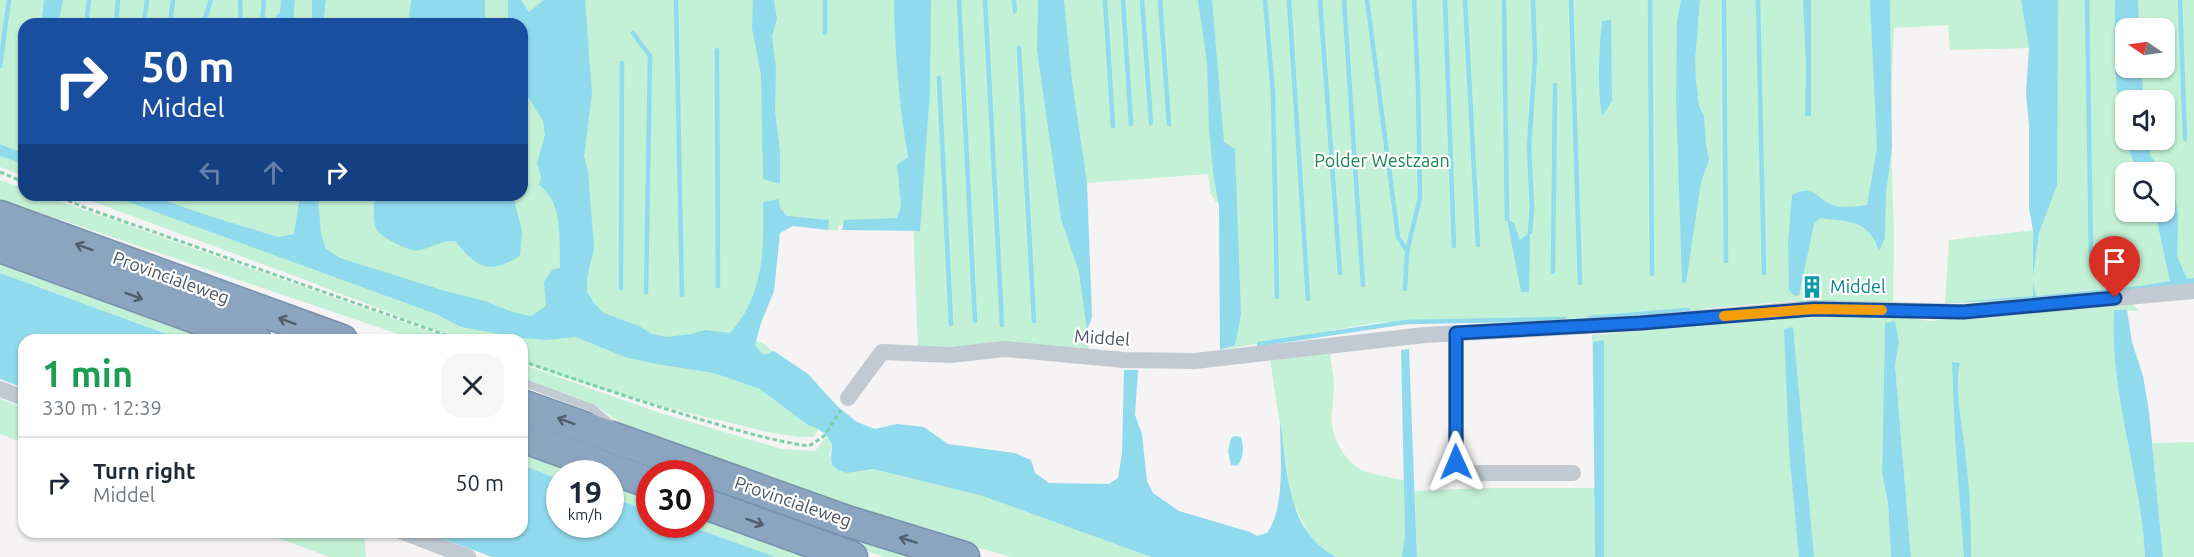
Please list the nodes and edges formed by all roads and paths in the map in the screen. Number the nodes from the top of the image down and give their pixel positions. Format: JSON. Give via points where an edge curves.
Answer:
{"nodes":[{"id":1,"x":0,"y":172,"type":"edge"},
{"id":2,"x":18,"y":180,"type":"edge"},
{"id":3,"x":69,"y":201,"type":"edge"},
{"id":4,"x":0,"y":216,"type":"edge"},
{"id":5,"x":0,"y":247,"type":"edge"},
{"id":6,"x":2194,"y":291,"type":"edge"},
{"id":7,"x":1456,"y":333,"type":"junction"},
{"id":8,"x":239,"y":334,"type":"edge"},
{"id":9,"x":325,"y":334,"type":"edge"},
{"id":10,"x":443,"y":334,"type":"edge"},
{"id":11,"x":528,"y":364,"type":"edge"},
{"id":12,"x":528,"y":384,"type":"edge"},
{"id":13,"x":0,"y":389,"type":"edge"},
{"id":14,"x":18,"y":396,"type":"edge"},
{"id":15,"x":848,"y":399,"type":"joint"},
{"id":16,"x":528,"y":407,"type":"edge"},
{"id":17,"x":528,"y":439,"type":"edge"},
{"id":18,"x":639,"y":448,"type":"junction"},
{"id":19,"x":1573,"y":473,"type":"dead end"},
{"id":20,"x":636,"y":478,"type":"edge"},
{"id":21,"x":714,"y":507,"type":"edge"},
{"id":22,"x":419,"y":538,"type":"edge"},
{"id":23,"x":468,"y":557,"type":"edge"},
{"id":24,"x":852,"y":557,"type":"edge"},
{"id":25,"x":964,"y":557,"type":"edge"}],
"edges":[{"from":1,"to":2,"type":"path"},
{"from":3,"to":10,"type":"path"},
{"from":9,"to":4,"type":"highway","name":"Provincialeweg","one_way":true},
{"from":5,"to":8,"type":"highway","name":"Provincialeweg","one_way":true},
{"from":6,"to":7,"type":"street","name":"Middel","via":[[1963,312],[1814,309]]},
{"from":7,"to":15,"type":"street","name":"Middel","via":[[1195,360],[1124,360],[1005,349],[951,355],[882,352]]},
{"from":7,"to":19,"type":"street","via":[[1458,467],[1467,473]]},
{"from":11,"to":15,"type":"path","via":[[647,404],[764,438],[809,446],[824,436]]},
{"from":12,"to":18,"type":"lane","via":[[592,408]]},
{"from":13,"to":14,"type":"street"},
{"from":18,"to":16,"type":"highway","name":"Provincialeweg","one_way":true},
{"from":17,"to":20,"type":"highway"},
{"from":25,"to":18,"type":"highway","name":"Provincialeweg","one_way":true,"via":[[846,521]]},
{"from":21,"to":24,"type":"highway","name":"Provincialeweg","one_way":true},
{"from":22,"to":23,"type":"street"}]}
